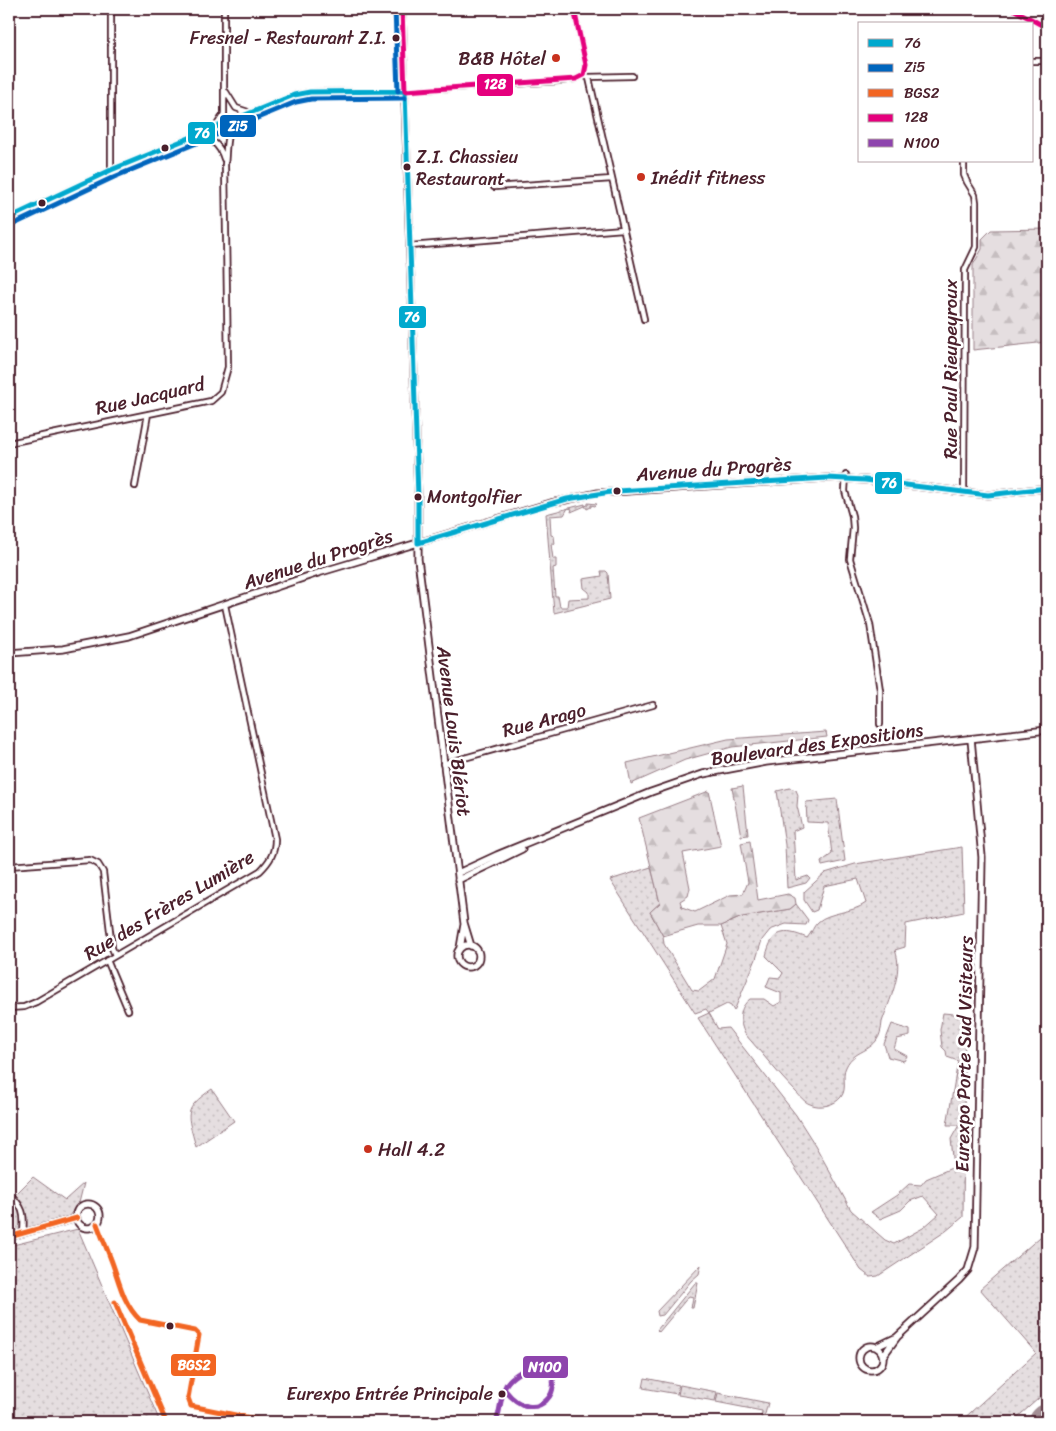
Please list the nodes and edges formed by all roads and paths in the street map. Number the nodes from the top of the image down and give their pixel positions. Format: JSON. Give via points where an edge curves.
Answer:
{"nodes":[{"id":1,"x":111,"y":9,"type":"edge"},
{"id":2,"x":224,"y":9,"type":"edge"},
{"id":3,"x":402,"y":9,"type":"edge"},
{"id":4,"x":574,"y":9,"type":"edge"},
{"id":5,"x":1013,"y":9,"type":"edge"},
{"id":6,"x":1047,"y":28,"type":"edge"},
{"id":7,"x":1034,"y":61,"type":"edge"},
{"id":8,"x":1047,"y":61,"type":"edge"},
{"id":9,"x":586,"y":76,"type":"junction"},
{"id":10,"x":632,"y":76,"type":"dead end"},
{"id":11,"x":224,"y":88,"type":"junction"},
{"id":12,"x":405,"y":91,"type":"junction"},
{"id":13,"x":250,"y":112,"type":"junction"},
{"id":14,"x":242,"y":116,"type":"junction"},
{"id":15,"x":213,"y":128,"type":"junction"},
{"id":16,"x":195,"y":136,"type":"junction"},
{"id":17,"x":964,"y":162,"type":"edge"},
{"id":18,"x":225,"y":166,"type":"junction"},
{"id":19,"x":111,"y":170,"type":"junction"},
{"id":20,"x":612,"y":179,"type":"junction"},
{"id":21,"x":494,"y":187,"type":"dead end"},
{"id":22,"x":9,"y":218,"type":"edge"},
{"id":23,"x":622,"y":229,"type":"junction"},
{"id":24,"x":410,"y":246,"type":"junction"},
{"id":25,"x":644,"y":319,"type":"dead end"},
{"id":26,"x":148,"y":414,"type":"junction"},
{"id":27,"x":9,"y":443,"type":"edge"},
{"id":28,"x":846,"y":477,"type":"junction"},
{"id":29,"x":135,"y":486,"type":"dead end"},
{"id":30,"x":1047,"y":488,"type":"edge"},
{"id":31,"x":964,"y":493,"type":"junction"},
{"id":32,"x":418,"y":543,"type":"junction"},
{"id":33,"x":225,"y":605,"type":"junction"},
{"id":34,"x":9,"y":653,"type":"edge"},
{"id":35,"x":653,"y":705,"type":"dead end"},
{"id":36,"x":880,"y":724,"type":"dead end"},
{"id":37,"x":1047,"y":730,"type":"edge"},
{"id":38,"x":970,"y":739,"type":"junction"},
{"id":39,"x":443,"y":764,"type":"junction"},
{"id":40,"x":9,"y":866,"type":"edge"},
{"id":41,"x":458,"y":877,"type":"junction"},
{"id":42,"x":464,"y":923,"type":"junction"},
{"id":43,"x":471,"y":946,"type":"junction"},
{"id":44,"x":460,"y":948,"type":"junction"},
{"id":45,"x":115,"y":955,"type":"junction"},
{"id":46,"x":106,"y":960,"type":"junction"},
{"id":47,"x":9,"y":1008,"type":"edge"},
{"id":48,"x":128,"y":1010,"type":"dead end"},
{"id":49,"x":9,"y":1193,"type":"edge"},
{"id":50,"x":77,"y":1218,"type":"junction"},
{"id":51,"x":23,"y":1233,"type":"junction"},
{"id":52,"x":9,"y":1237,"type":"edge"},
{"id":53,"x":897,"y":1337,"type":"junction"},
{"id":54,"x":876,"y":1347,"type":"junction"},
{"id":55,"x":883,"y":1356,"type":"junction"}],
"edges":[{"from":1,"to":19,"type":"street"},
{"from":2,"to":11,"type":"street"},
{"from":3,"to":12,"type":"street","name":"Avenue Louis Blériot"},
{"from":4,"to":9,"type":"street"},
{"from":5,"to":6,"type":"street"},
{"from":7,"to":8,"type":"street"},
{"from":9,"to":10,"type":"street"},
{"from":9,"to":12,"type":"street"},
{"from":9,"to":20,"type":"street"},
{"from":11,"to":13,"type":"street","via":[[236,108]]},
{"from":11,"to":15,"type":"street","via":[[224,114]]},
{"from":12,"to":13,"type":"street","via":[[310,92]]},
{"from":12,"to":24,"type":"street","name":"Avenue Louis Blériot"},
{"from":13,"to":14,"type":"street"},
{"from":14,"to":15,"type":"street"},
{"from":14,"to":18,"type":"street","name":"Rue Jacquard","via":[[228,134]]},
{"from":15,"to":16,"type":"street"},
{"from":16,"to":18,"type":"street","name":"Rue Jacquard","via":[[207,138],[218,145]]},
{"from":16,"to":19,"type":"street"},
{"from":17,"to":31,"type":"street","name":"Rue Paul Rieupeyroux","via":[[964,175],[976,202],[976,247],[965,270]]},
{"from":18,"to":26,"type":"street","name":"Rue Jacquard","via":[[228,367],[225,381],[221,392],[211,401]]},
{"from":19,"to":22,"type":"street"},
{"from":20,"to":21,"type":"street"},
{"from":20,"to":23,"type":"street"},
{"from":23,"to":24,"type":"street"},
{"from":23,"to":25,"type":"street"},
{"from":24,"to":32,"type":"street","name":"Avenue Louis Blériot"},
{"from":26,"to":27,"type":"street","name":"Rue Jacquard"},
{"from":26,"to":29,"type":"street"},
{"from":28,"to":31,"type":"street","name":"Avenue du Progrès"},
{"from":28,"to":32,"type":"street","name":"Avenue du Progrès","via":[[598,493],[559,501]]},
{"from":28,"to":36,"type":"street","via":[[845,491],[853,528],[850,559],[870,624],[880,690]]},
{"from":30,"to":31,"type":"street","name":"Avenue du Progrès","via":[[988,495]]},
{"from":32,"to":33,"type":"street","name":"Avenue du Progrès"},
{"from":32,"to":39,"type":"street","name":"Avenue Louis Blériot"},
{"from":33,"to":34,"type":"street","name":"Avenue du Progrès","via":[[105,642]]},
{"from":33,"to":45,"type":"street","name":"Rue des Frères Lumière","via":[[275,848],[268,863],[260,870]]},
{"from":35,"to":39,"type":"street","name":"Rue Arago"},
{"from":37,"to":38,"type":"street","name":"Boulevard des Expositions"},
{"from":38,"to":41,"type":"street","name":"Boulevard des Expositions","via":[[725,769],[662,788],[496,856]]},
{"from":38,"to":53,"type":"street","name":"Eurexpo Porte Sud Visiteurs","via":[[982,857],[976,1247],[968,1270],[960,1280]]},
{"from":39,"to":41,"type":"street","name":"Avenue Louis Blériot"},
{"from":40,"to":45,"type":"street","via":[[90,860],[98,864],[103,872]]},
{"from":41,"to":42,"type":"street","name":"Avenue Louis Blériot"},
{"from":42,"to":43,"type":"street","name":"Avenue Louis Blériot"},
{"from":42,"to":44,"type":"street","name":"Avenue Louis Blériot"},
{"from":43,"to":44,"type":"street"},
{"from":43,"to":44,"type":"street","via":[[479,955],[478,962],[471,967],[458,962]]},
{"from":45,"to":46,"type":"street","name":"Rue des Frères Lumière"},
{"from":46,"to":47,"type":"street","name":"Rue des Frères Lumière","via":[[31,1005]]},
{"from":46,"to":48,"type":"street"},
{"from":49,"to":51,"type":"street","via":[[23,1211]]},
{"from":50,"to":50,"type":"street","via":[[80,1225],[91,1228],[99,1221],[100,1214],[96,1207],[87,1204],[78,1209]]},
{"from":50,"to":51,"type":"street"},
{"from":51,"to":52,"type":"street"},
{"from":53,"to":54,"type":"street","name":"Eurexpo Porte Sud Visiteurs"},
{"from":53,"to":55,"type":"street","name":"Eurexpo Porte Sud Visiteurs"},
{"from":54,"to":55,"type":"street"},
{"from":54,"to":55,"type":"street","name":"Eurexpo Porte Sud Visiteurs","via":[[862,1351],[859,1358],[862,1366],[869,1370],[877,1369]]}]}
